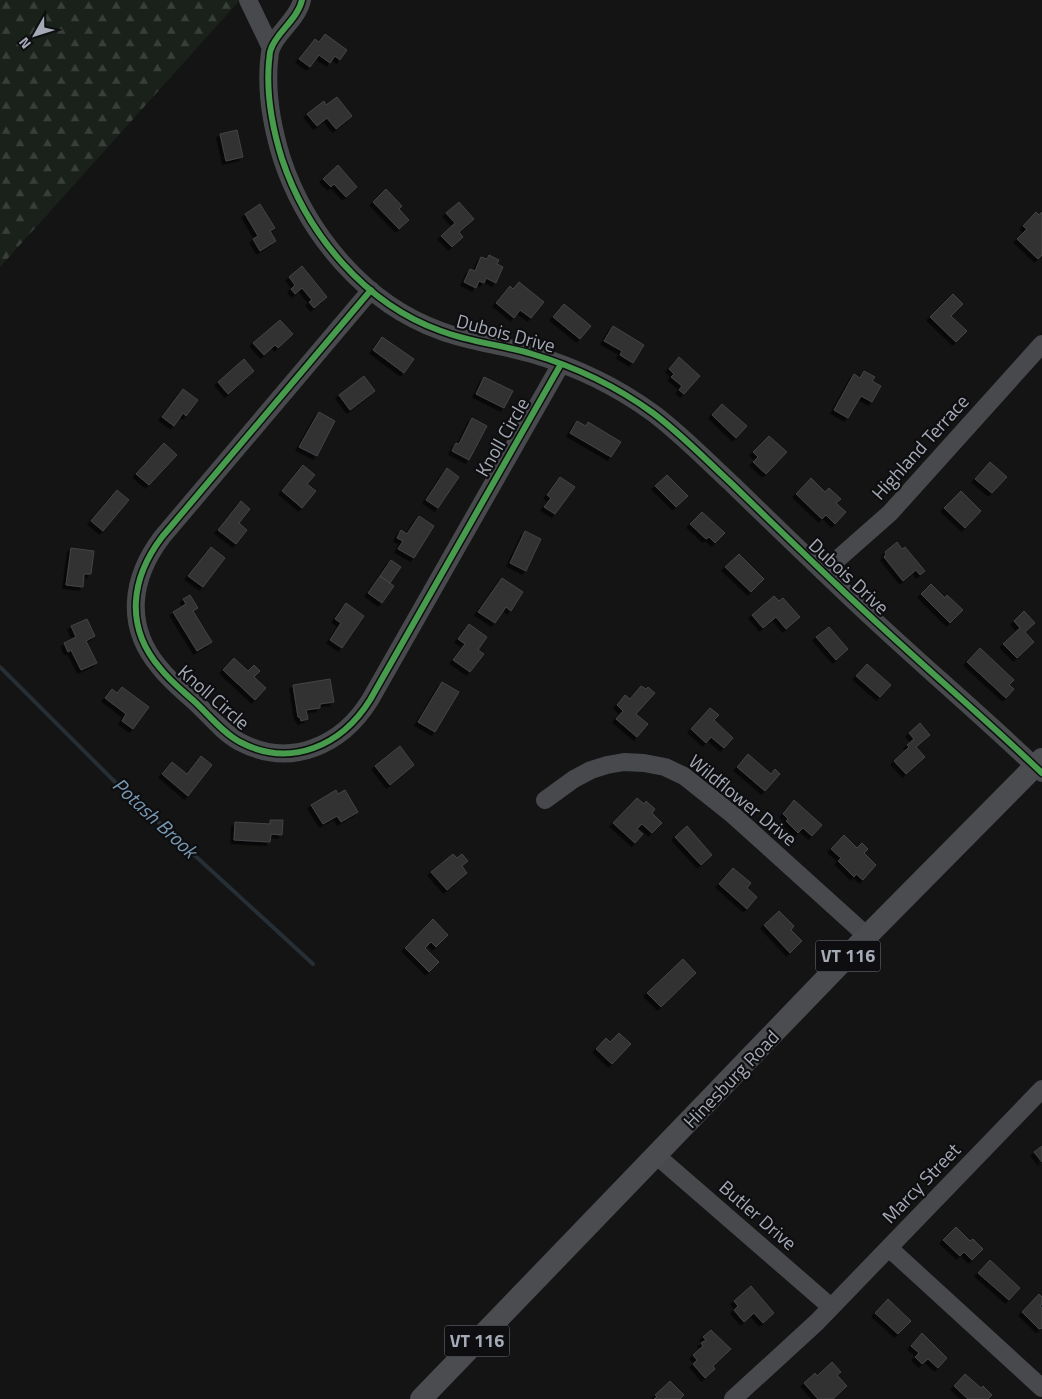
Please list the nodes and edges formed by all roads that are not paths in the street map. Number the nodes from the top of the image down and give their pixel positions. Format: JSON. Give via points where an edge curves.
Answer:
{"nodes":[{"id":1,"x":248,"y":0,"type":"edge"},
{"id":2,"x":302,"y":0,"type":"edge"},
{"id":3,"x":271,"y":48,"type":"junction"},
{"id":4,"x":371,"y":290,"type":"junction"},
{"id":5,"x":1042,"y":344,"type":"edge"},
{"id":6,"x":561,"y":364,"type":"junction"},
{"id":7,"x":823,"y":572,"type":"junction"},
{"id":8,"x":1040,"y":766,"type":"edge"},
{"id":9,"x":545,"y":800,"type":"dead end"},
{"id":10,"x":867,"y":936,"type":"junction"},
{"id":11,"x":1042,"y":1089,"type":"edge"},
{"id":12,"x":657,"y":1156,"type":"junction"},
{"id":13,"x":888,"y":1248,"type":"junction"},
{"id":14,"x":831,"y":1307,"type":"junction"},
{"id":15,"x":1042,"y":1388,"type":"edge"},
{"id":16,"x":421,"y":1399,"type":"edge"},
{"id":17,"x":733,"y":1399,"type":"edge"}],
"edges":[{"from":1,"to":3,"type":"street"},
{"from":2,"to":3,"type":"street","via":[[299,10]]},
{"from":3,"to":4,"type":"street","name":"Dubois Drive","via":[[270,108],[279,150],[292,186],[324,240]]},
{"from":4,"to":6,"type":"street","name":"Dubois Drive","via":[[408,315],[441,331]]},
{"from":4,"to":6,"type":"street","name":"Knoll Circle","via":[[162,537],[146,560],[139,578],[136,607],[144,644],[166,675],[240,742],[277,752],[305,751],[334,739],[358,718]]},
{"from":5,"to":7,"type":"street","name":"Highland Terrace","via":[[890,513]]},
{"from":6,"to":7,"type":"street","name":"Dubois Drive","via":[[626,394],[665,422]]},
{"from":7,"to":8,"type":"street","name":"Dubois Drive"},
{"from":8,"to":10,"type":"main road","name":"Hinesburg Road","number":"VT 116"},
{"from":9,"to":10,"type":"street","name":"Wildflower Drive","via":[[574,779],[607,765],[624,762],[665,767],[684,776],[733,815]]},
{"from":10,"to":12,"type":"main road","name":"Hinesburg Road","number":"VT 116"},
{"from":11,"to":13,"type":"street","name":"Marcy Street"},
{"from":12,"to":14,"type":"street","name":"Butler Drive"},
{"from":12,"to":16,"type":"main road","name":"Hinesburg Road","number":"VT 116"},
{"from":13,"to":14,"type":"street","name":"Marcy Street"},
{"from":13,"to":15,"type":"street"},
{"from":14,"to":17,"type":"street","name":"Marcy Street"}]}
